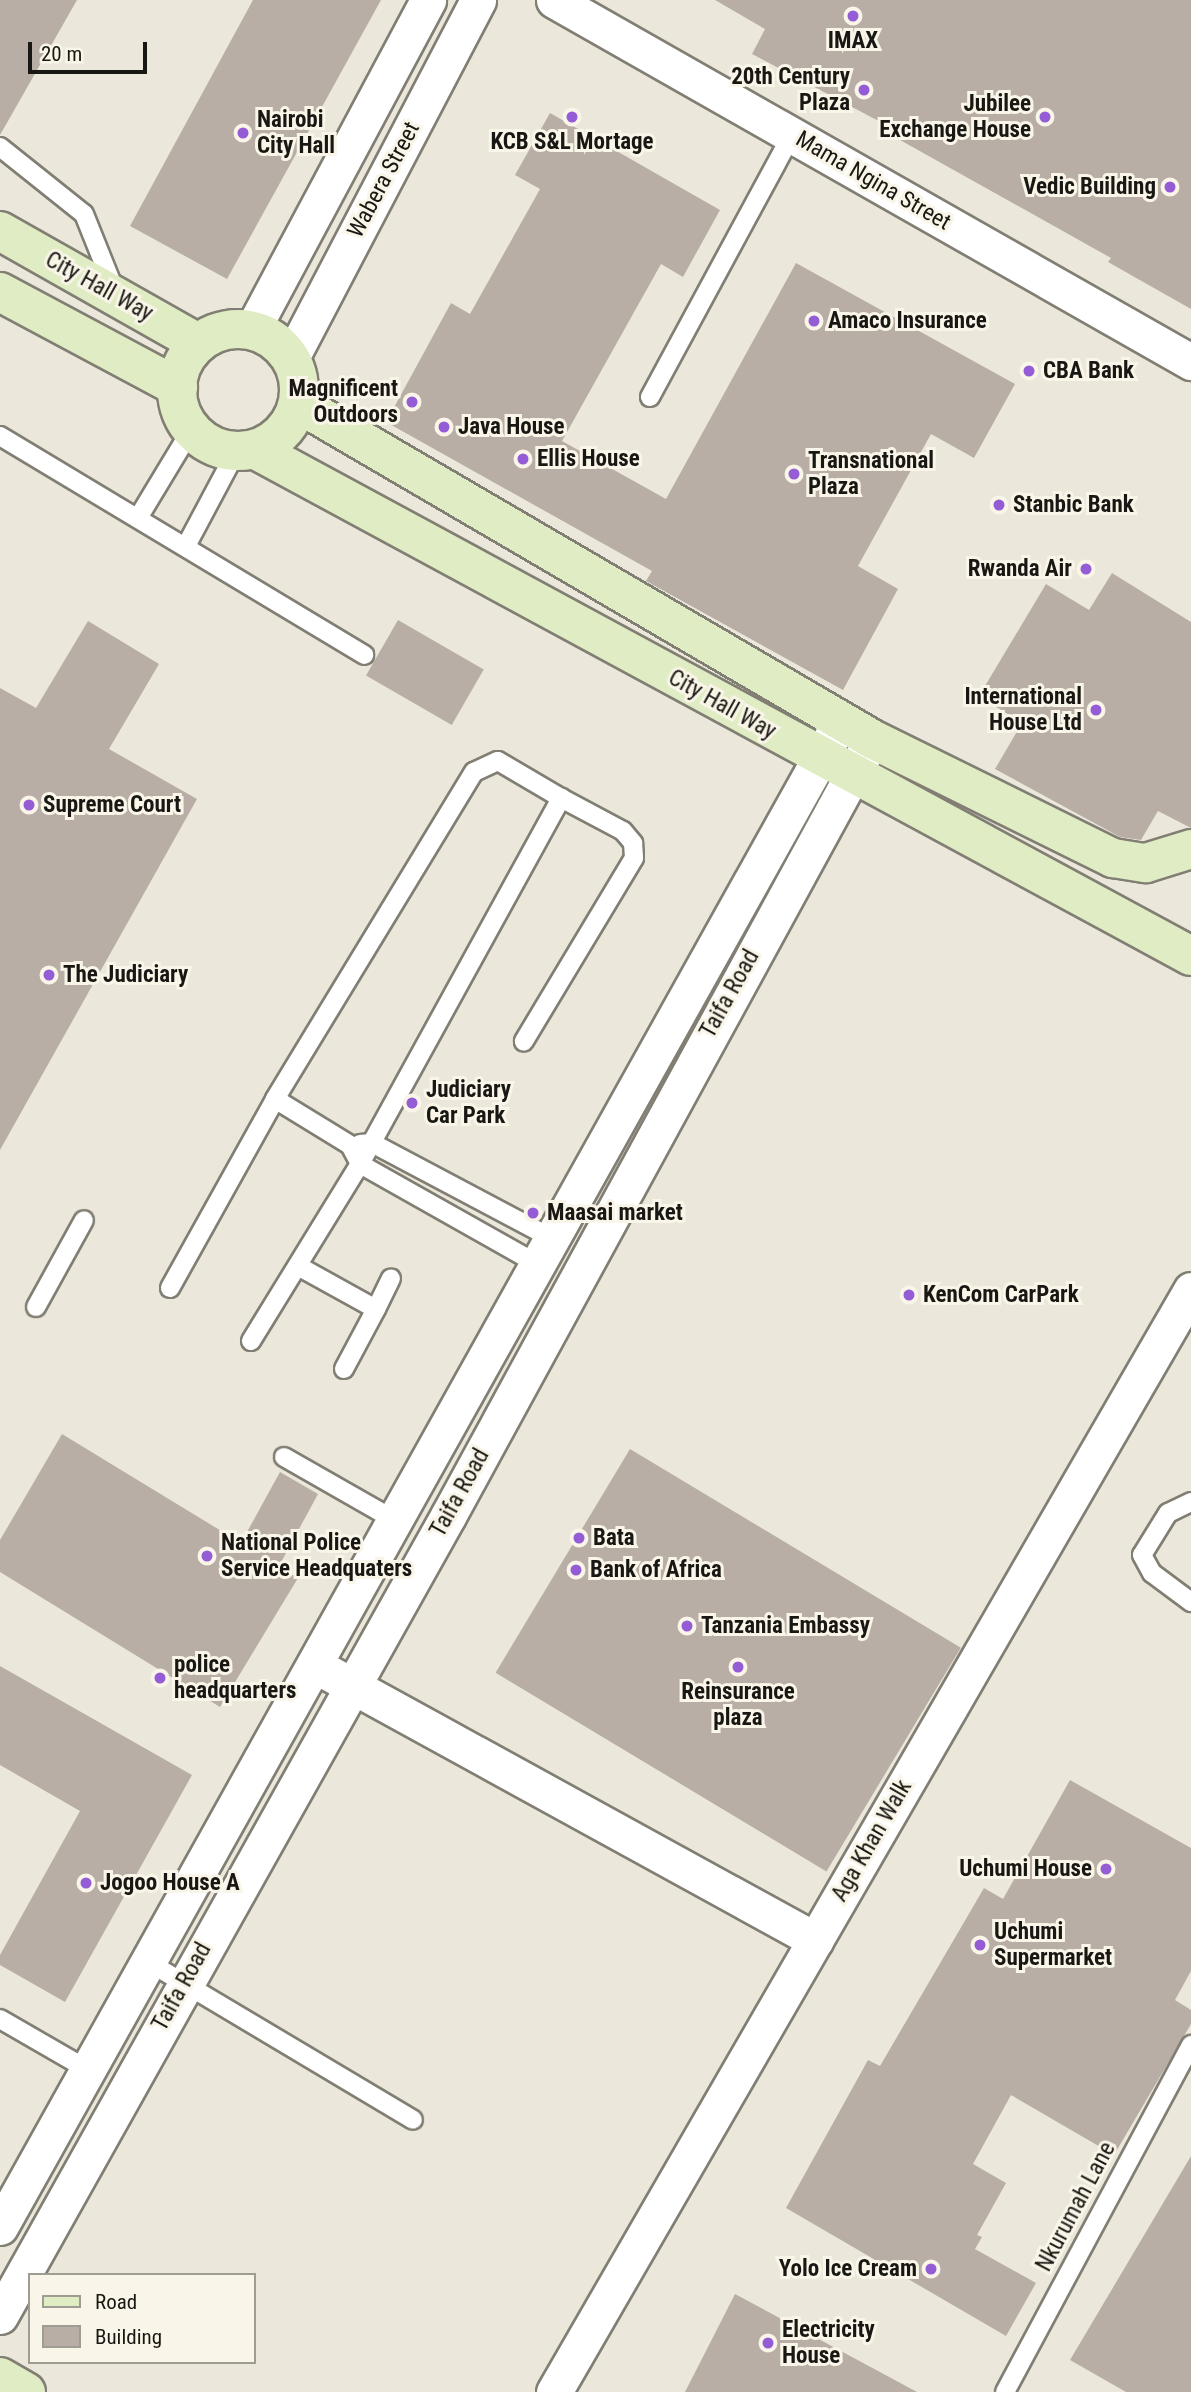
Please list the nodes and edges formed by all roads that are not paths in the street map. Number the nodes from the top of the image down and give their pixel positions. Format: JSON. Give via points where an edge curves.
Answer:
{"nodes":[{"id":1,"x":428,"y":0,"type":"edge"},
{"id":2,"x":478,"y":0,"type":"edge"},
{"id":3,"x":554,"y":0,"type":"edge"},
{"id":4,"x":792,"y":134,"type":"junction"},
{"id":5,"x":0,"y":147,"type":"edge"},
{"id":6,"x":0,"y":231,"type":"edge"},
{"id":7,"x":0,"y":292,"type":"edge"},
{"id":8,"x":118,"y":297,"type":"junction"},
{"id":9,"x":252,"y":330,"type":"junction"},
{"id":10,"x":198,"y":343,"type":"junction"},
{"id":11,"x":290,"y":360,"type":"junction"},
{"id":12,"x":1191,"y":362,"type":"edge"},
{"id":13,"x":178,"y":387,"type":"junction"},
{"id":14,"x":650,"y":397,"type":"dead end"},
{"id":15,"x":299,"y":404,"type":"junction"},
{"id":16,"x":191,"y":430,"type":"junction"},
{"id":17,"x":0,"y":436,"type":"edge"},
{"id":18,"x":246,"y":451,"type":"junction"},
{"id":19,"x":138,"y":518,"type":"junction"},
{"id":20,"x":186,"y":546,"type":"junction"},
{"id":21,"x":364,"y":655,"type":"dead end"},
{"id":22,"x":856,"y":730,"type":"junction"},
{"id":23,"x":837,"y":767,"type":"junction"},
{"id":24,"x":561,"y":798,"type":"junction"},
{"id":25,"x":1191,"y":849,"type":"edge"},
{"id":26,"x":1191,"y":956,"type":"edge"},
{"id":27,"x":524,"y":1041,"type":"dead end"},
{"id":28,"x":275,"y":1099,"type":"junction"},
{"id":29,"x":372,"y":1143,"type":"junction"},
{"id":30,"x":350,"y":1145,"type":"junction"},
{"id":31,"x":360,"y":1164,"type":"junction"},
{"id":32,"x":85,"y":1220,"type":"dead end"},
{"id":33,"x":546,"y":1252,"type":"junction"},
{"id":34,"x":298,"y":1266,"type":"junction"},
{"id":35,"x":391,"y":1278,"type":"dead end"},
{"id":36,"x":170,"y":1288,"type":"dead end"},
{"id":37,"x":1191,"y":1290,"type":"edge"},
{"id":38,"x":36,"y":1307,"type":"dead end"},
{"id":39,"x":376,"y":1309,"type":"junction"},
{"id":40,"x":251,"y":1341,"type":"dead end"},
{"id":41,"x":344,"y":1369,"type":"dead end"},
{"id":42,"x":284,"y":1457,"type":"dead end"},
{"id":43,"x":1191,"y":1502,"type":"edge"},
{"id":44,"x":396,"y":1521,"type":"junction"},
{"id":45,"x":1191,"y":1602,"type":"edge"},
{"id":46,"x":317,"y":1666,"type":"junction"},
{"id":47,"x":351,"y":1684,"type":"junction"},
{"id":48,"x":815,"y":1940,"type":"junction"},
{"id":49,"x":150,"y":1962,"type":"junction"},
{"id":50,"x":184,"y":1982,"type":"junction"},
{"id":51,"x":0,"y":2019,"type":"edge"},
{"id":52,"x":1191,"y":2045,"type":"edge"},
{"id":53,"x":90,"y":2070,"type":"junction"},
{"id":54,"x":412,"y":2120,"type":"dead end"},
{"id":55,"x":0,"y":2227,"type":"edge"},
{"id":56,"x":0,"y":2316,"type":"edge"},
{"id":57,"x":0,"y":2377,"type":"edge"},
{"id":58,"x":26,"y":2392,"type":"edge"},
{"id":59,"x":554,"y":2392,"type":"edge"},
{"id":60,"x":1005,"y":2392,"type":"edge"}],
"edges":[{"from":1,"to":9,"type":"street"},
{"from":2,"to":11,"type":"street","name":"Wabera Street"},
{"from":3,"to":4,"type":"street","name":"Mama Ngina Street"},
{"from":4,"to":12,"type":"street","name":"Mama Ngina Street"},
{"from":4,"to":14,"type":"lane"},
{"from":5,"to":8,"type":"lane","via":[[84,214]]},
{"from":6,"to":8,"type":"street","name":"City Hall Way"},
{"from":7,"to":13,"type":"street"},
{"from":8,"to":10,"type":"street","name":"City Hall Way"},
{"from":9,"to":10,"type":"street","via":[[215,333]]},
{"from":9,"to":11,"type":"street","via":[[268,337]]},
{"from":10,"to":13,"type":"street","via":[[183,358]]},
{"from":11,"to":15,"type":"street","via":[[299,382]]},
{"from":13,"to":16,"type":"street","via":[[181,411]]},
{"from":15,"to":18,"type":"street","via":[[278,438]]},
{"from":15,"to":22,"type":"street","name":"City Hall Way"},
{"from":16,"to":18,"type":"street","via":[[208,444]]},
{"from":16,"to":19,"type":"lane"},
{"from":17,"to":19,"type":"lane"},
{"from":18,"to":20,"type":"lane"},
{"from":18,"to":23,"type":"street","name":"City Hall Way"},
{"from":19,"to":20,"type":"lane"},
{"from":20,"to":21,"type":"lane"},
{"from":22,"to":23,"type":"street","name":"Taifa Road"},
{"from":22,"to":25,"type":"street","name":"City Hall Way","via":[[1113,858],[1146,863]]},
{"from":23,"to":26,"type":"street","name":"City Hall Way"},
{"from":23,"to":33,"type":"street","name":"Taifa Road"},
{"from":23,"to":47,"type":"street","name":"Taifa Road"},
{"from":24,"to":27,"type":"lane","via":[[624,831],[634,844],[634,858]]},
{"from":24,"to":28,"type":"lane","via":[[498,761],[474,772]]},
{"from":24,"to":29,"type":"lane"},
{"from":28,"to":30,"type":"lane"},
{"from":28,"to":36,"type":"lane"},
{"from":29,"to":30,"type":"lane"},
{"from":29,"to":31,"type":"lane"},
{"from":29,"to":33,"type":"lane"},
{"from":30,"to":31,"type":"lane"},
{"from":31,"to":33,"type":"lane"},
{"from":31,"to":34,"type":"lane"},
{"from":32,"to":38,"type":"lane"},
{"from":33,"to":44,"type":"street","name":"Taifa Road"},
{"from":34,"to":39,"type":"lane"},
{"from":34,"to":40,"type":"lane"},
{"from":35,"to":39,"type":"lane"},
{"from":37,"to":48,"type":"street","name":"Aga Khan Walk"},
{"from":39,"to":41,"type":"lane"},
{"from":42,"to":44,"type":"lane"},
{"from":43,"to":45,"type":"lane","via":[[1168,1513],[1142,1555],[1152,1573]]},
{"from":44,"to":46,"type":"street","name":"Taifa Road"},
{"from":46,"to":47,"type":"street"},
{"from":46,"to":49,"type":"street","name":"Taifa Road"},
{"from":47,"to":48,"type":"street"},
{"from":47,"to":50,"type":"street","name":"Taifa Road"},
{"from":48,"to":59,"type":"street","name":"Aga Khan Walk"},
{"from":49,"to":50,"type":"lane"},
{"from":49,"to":53,"type":"street","name":"Taifa Road"},
{"from":50,"to":54,"type":"lane"},
{"from":50,"to":56,"type":"street","name":"Taifa Road"},
{"from":51,"to":53,"type":"lane"},
{"from":52,"to":60,"type":"lane","name":"Nkurumah Lane"},
{"from":53,"to":55,"type":"street","name":"Taifa Road"},
{"from":57,"to":58,"type":"street"}]}
